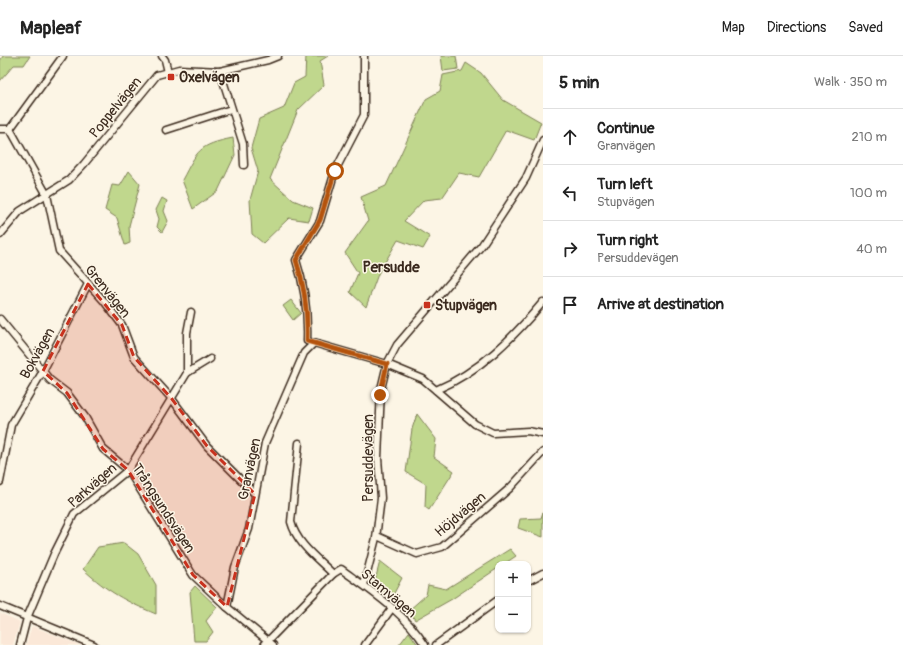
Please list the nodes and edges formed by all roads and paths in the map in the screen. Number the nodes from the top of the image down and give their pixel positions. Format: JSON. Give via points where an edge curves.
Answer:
{"nodes":[{"id":1,"x":63,"y":56,"type":"edge"},
{"id":2,"x":162,"y":56,"type":"edge"},
{"id":3,"x":278,"y":56,"type":"edge"},
{"id":4,"x":364,"y":56,"type":"edge"},
{"id":5,"x":220,"y":71,"type":"junction"},
{"id":6,"x":168,"y":72,"type":"junction"},
{"id":7,"x":231,"y":109,"type":"junction"},
{"id":8,"x":0,"y":129,"type":"edge"},
{"id":9,"x":10,"y":129,"type":"junction"},
{"id":10,"x":166,"y":130,"type":"dead end"},
{"id":11,"x":543,"y":140,"type":"edge"},
{"id":12,"x":244,"y":165,"type":"dead end"},
{"id":13,"x":47,"y":195,"type":"junction"},
{"id":14,"x":0,"y":235,"type":"edge"},
{"id":15,"x":88,"y":284,"type":"junction"},
{"id":16,"x":543,"y":302,"type":"edge"},
{"id":17,"x":191,"y":312,"type":"dead end"},
{"id":18,"x":0,"y":319,"type":"edge"},
{"id":19,"x":314,"y":343,"type":"junction"},
{"id":20,"x":210,"y":359,"type":"dead end"},
{"id":21,"x":387,"y":364,"type":"junction"},
{"id":22,"x":43,"y":371,"type":"junction"},
{"id":23,"x":187,"y":373,"type":"junction"},
{"id":24,"x":436,"y":390,"type":"junction"},
{"id":25,"x":172,"y":399,"type":"junction"},
{"id":26,"x":543,"y":434,"type":"edge"},
{"id":27,"x":299,"y":443,"type":"dead end"},
{"id":28,"x":543,"y":452,"type":"edge"},
{"id":29,"x":128,"y":470,"type":"junction"},
{"id":30,"x":0,"y":482,"type":"edge"},
{"id":31,"x":256,"y":494,"type":"junction"},
{"id":32,"x":377,"y":536,"type":"junction"},
{"id":33,"x":543,"y":573,"type":"edge"},
{"id":34,"x":333,"y":574,"type":"junction"},
{"id":35,"x":531,"y":579,"type":"edge"},
{"id":36,"x":364,"y":585,"type":"junction"},
{"id":37,"x":495,"y":602,"type":"edge"},
{"id":38,"x":0,"y":606,"type":"edge"},
{"id":39,"x":227,"y":607,"type":"junction"},
{"id":40,"x":392,"y":608,"type":"junction"},
{"id":41,"x":27,"y":618,"type":"junction"},
{"id":42,"x":268,"y":643,"type":"edge"},
{"id":43,"x":20,"y":645,"type":"edge"},
{"id":44,"x":94,"y":645,"type":"edge"},
{"id":45,"x":365,"y":645,"type":"edge"},
{"id":46,"x":424,"y":645,"type":"edge"},
{"id":47,"x":436,"y":645,"type":"edge"}],
"edges":[{"from":1,"to":9,"type":"street"},
{"from":2,"to":6,"type":"street"},
{"from":3,"to":5,"type":"street","name":"Poppelvägen"},
{"from":4,"to":19,"type":"street","via":[[364,115],[335,171],[320,220],[296,260],[308,318],[307,341]]},
{"from":5,"to":6,"type":"street","name":"Poppelvägen","via":[[179,69]]},
{"from":5,"to":7,"type":"street"},
{"from":6,"to":13,"type":"street","name":"Poppelvägen","via":[[157,75],[84,164],[69,180]]},
{"from":7,"to":10,"type":"street"},
{"from":7,"to":12,"type":"street","via":[[243,144]]},
{"from":8,"to":9,"type":"street"},
{"from":9,"to":13,"type":"street","name":"Grenvägen"},
{"from":11,"to":21,"type":"street","name":"Persuddevägen","via":[[526,178],[482,245],[397,345]]},
{"from":13,"to":14,"type":"street","name":"Poppelvägen","via":[[20,211]]},
{"from":13,"to":15,"type":"street","name":"Grenvägen","via":[[59,251]]},
{"from":15,"to":22,"type":"street","name":"Bokvägen"},
{"from":15,"to":25,"type":"street","name":"Grenvägen","via":[[122,325],[134,357]]},
{"from":16,"to":24,"type":"street","via":[[484,363],[449,385]]},
{"from":17,"to":23,"type":"street","name":"Parkvägen"},
{"from":18,"to":22,"type":"street","name":"Trångsundsvägen"},
{"from":19,"to":21,"type":"street"},
{"from":19,"to":31,"type":"street","name":"Granvägen","via":[[304,353],[265,443]]},
{"from":20,"to":23,"type":"street","name":"Parkvägen"},
{"from":21,"to":24,"type":"street","via":[[423,379]]},
{"from":21,"to":32,"type":"street","name":"Persuddevägen","via":[[381,389],[378,458],[381,498]]},
{"from":22,"to":29,"type":"street","name":"Trångsundsvägen","via":[[67,393],[104,449]]},
{"from":22,"to":30,"type":"street","name":"Bokvägen","via":[[11,425]]},
{"from":23,"to":25,"type":"street","name":"Parkvägen"},
{"from":24,"to":26,"type":"street","via":[[475,424],[493,433],[528,431]]},
{"from":25,"to":29,"type":"street","name":"Parkvägen"},
{"from":25,"to":31,"type":"street","name":"Grenvägen","via":[[207,446]]},
{"from":27,"to":34,"type":"street","via":[[291,522],[294,533],[302,545]]},
{"from":28,"to":32,"type":"street","name":"Höjdvägen","via":[[510,488],[442,547],[417,554]]},
{"from":29,"to":39,"type":"street","name":"Trångsundsvägen","via":[[193,575]]},
{"from":29,"to":41,"type":"street","name":"Parkvägen","via":[[74,514]]},
{"from":31,"to":39,"type":"street","name":"Granvägen"},
{"from":32,"to":36,"type":"street","name":"Persuddevägen"},
{"from":33,"to":35,"type":"street"},
{"from":34,"to":36,"type":"street","name":"Stamvägen","via":[[341,569]]},
{"from":34,"to":42,"type":"street"},
{"from":36,"to":40,"type":"street","name":"Stamvägen"},
{"from":37,"to":47,"type":"street"},
{"from":38,"to":41,"type":"street"},
{"from":39,"to":42,"type":"street","name":"Trångsundsvägen"},
{"from":40,"to":45,"type":"street"},
{"from":40,"to":46,"type":"street","name":"Stamvägen","via":[[413,629]]},
{"from":41,"to":43,"type":"street","name":"Parkvägen"},
{"from":41,"to":44,"type":"street"}]}
